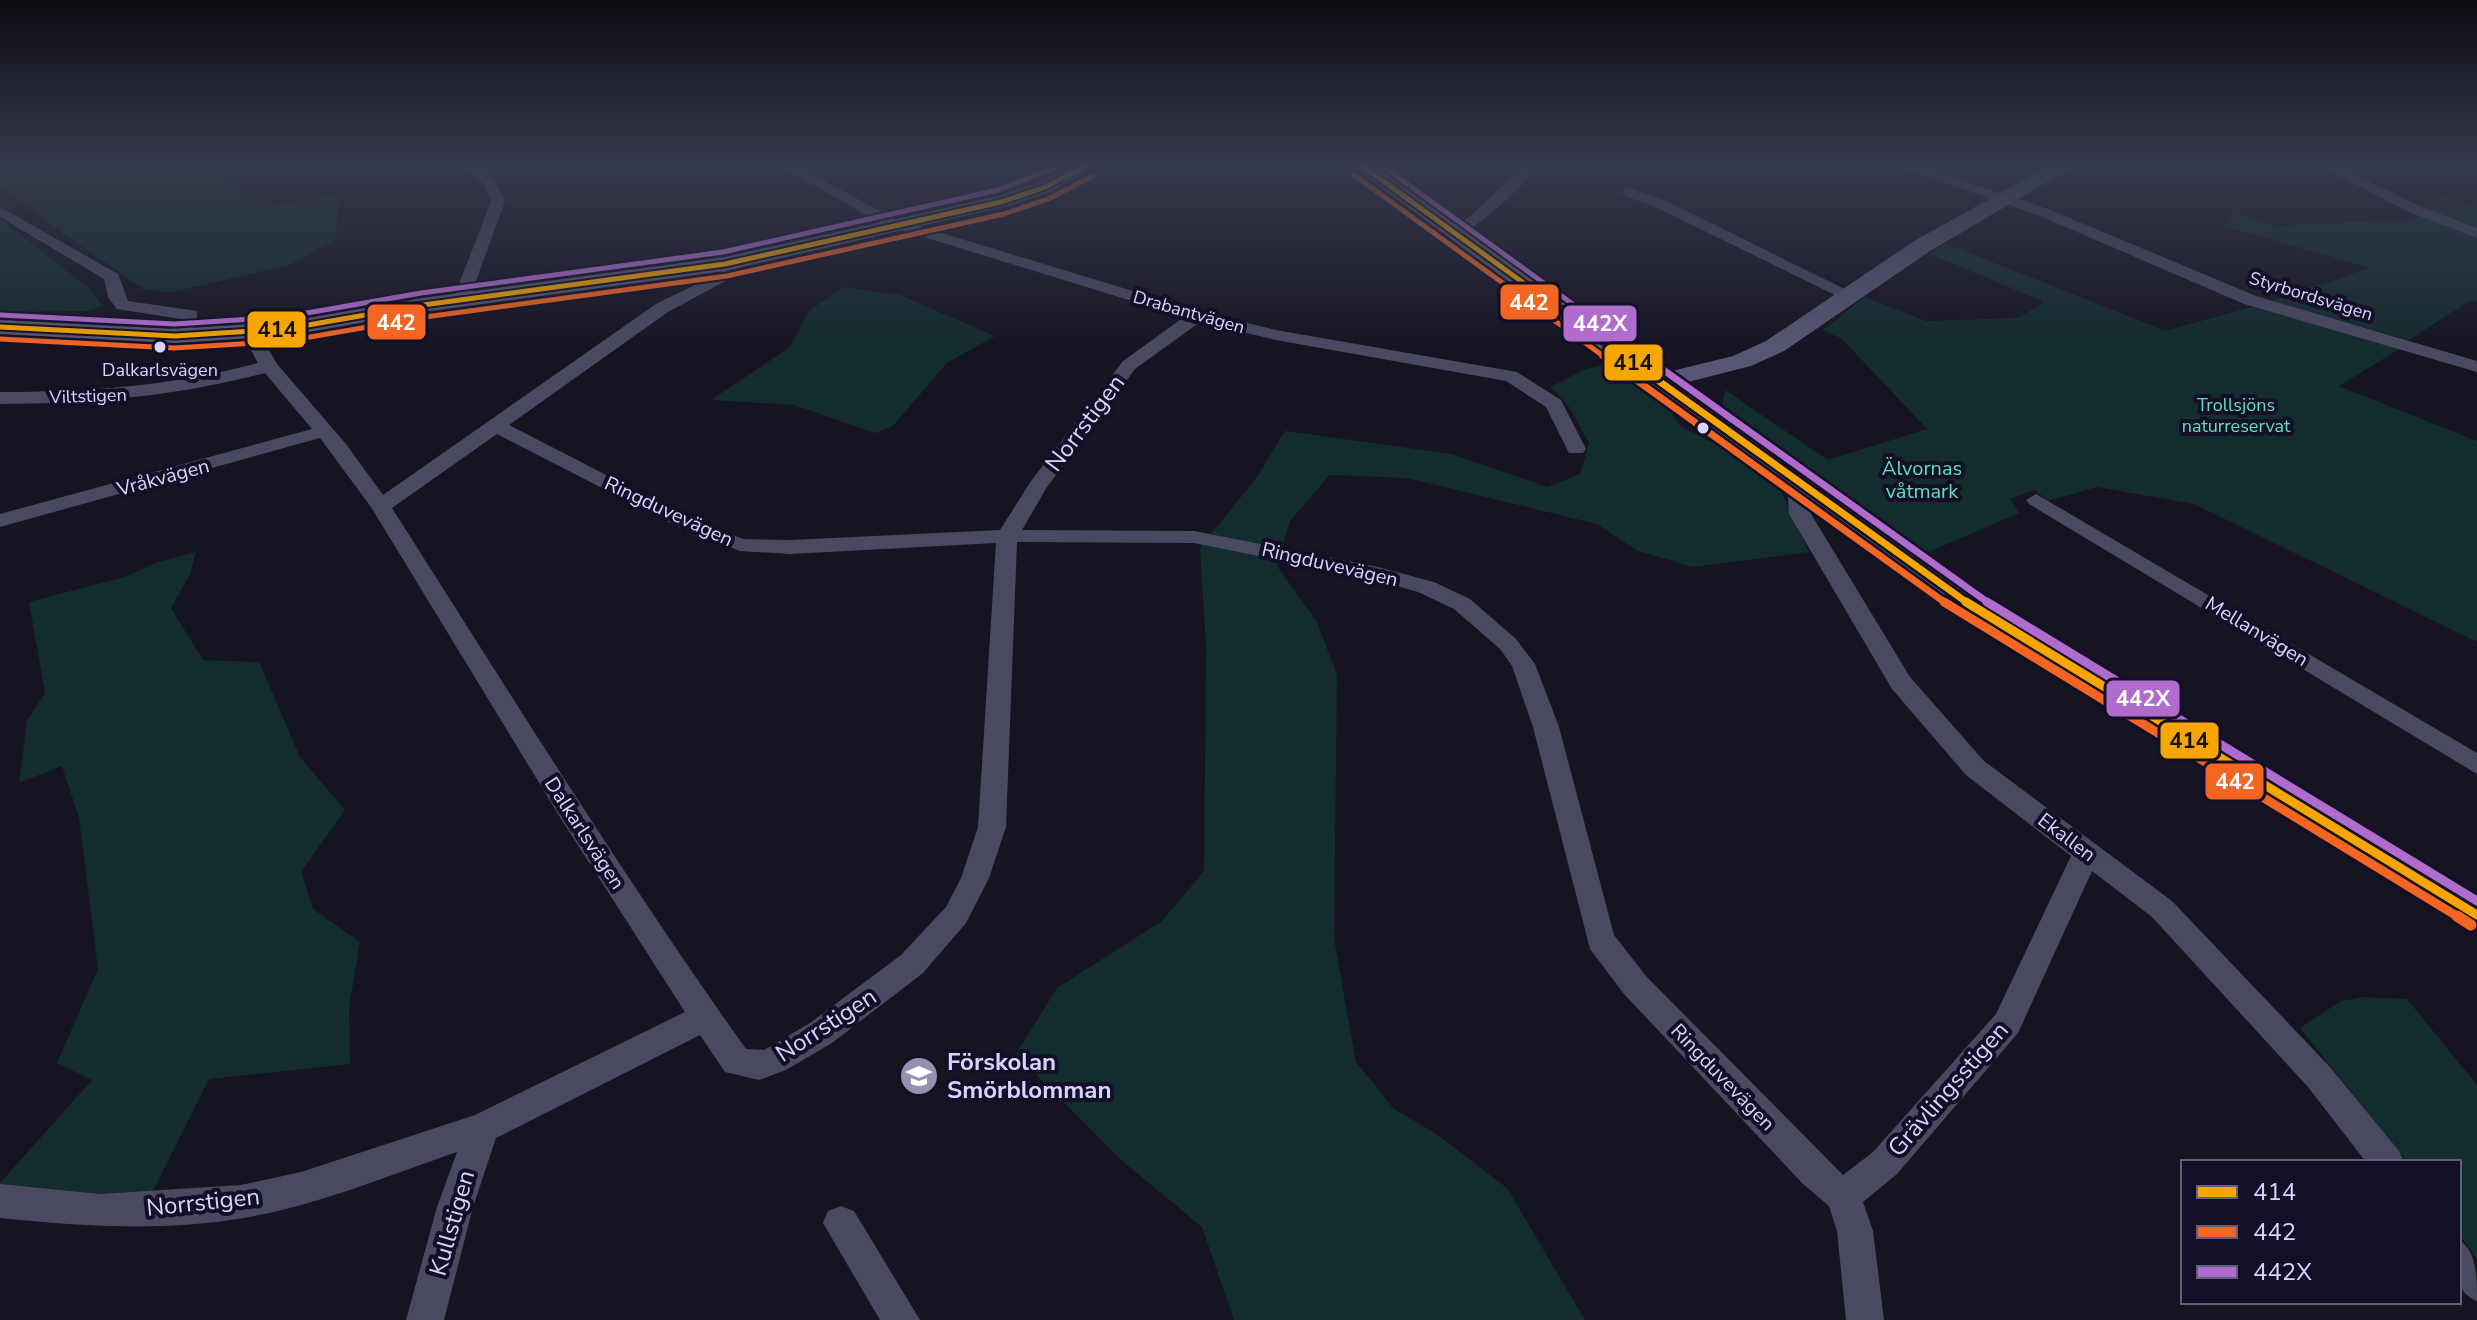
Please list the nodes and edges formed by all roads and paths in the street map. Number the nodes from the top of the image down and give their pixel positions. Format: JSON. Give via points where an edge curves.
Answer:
{"nodes":[{"id":1,"x":26,"y":227,"type":"edge"},
{"id":2,"x":488,"y":227,"type":"edge"},
{"id":3,"x":900,"y":227,"type":"edge"},
{"id":4,"x":913,"y":227,"type":"edge"},
{"id":5,"x":1447,"y":227,"type":"edge"},
{"id":6,"x":1464,"y":227,"type":"edge"},
{"id":7,"x":1702,"y":227,"type":"edge"},
{"id":8,"x":1956,"y":227,"type":"edge"},
{"id":9,"x":2072,"y":227,"type":"edge"},
{"id":10,"x":1455,"y":232,"type":"junction"},
{"id":11,"x":725,"y":275,"type":"dead end"},
{"id":12,"x":1851,"y":296,"type":"junction"},
{"id":13,"x":461,"y":300,"type":"junction"},
{"id":14,"x":1197,"y":316,"type":"junction"},
{"id":15,"x":0,"y":327,"type":"edge"},
{"id":16,"x":250,"y":332,"type":"junction"},
{"id":17,"x":175,"y":336,"type":"junction"},
{"id":18,"x":269,"y":366,"type":"junction"},
{"id":19,"x":2477,"y":367,"type":"edge"},
{"id":20,"x":1659,"y":382,"type":"junction"},
{"id":21,"x":0,"y":398,"type":"edge"},
{"id":22,"x":496,"y":426,"type":"junction"},
{"id":23,"x":325,"y":431,"type":"junction"},
{"id":24,"x":1576,"y":449,"type":"dead end"},
{"id":25,"x":1797,"y":482,"type":"junction"},
{"id":26,"x":2036,"y":500,"type":"dead end"},
{"id":27,"x":381,"y":506,"type":"junction"},
{"id":28,"x":0,"y":521,"type":"edge"},
{"id":29,"x":1007,"y":536,"type":"junction"},
{"id":30,"x":2477,"y":765,"type":"edge"},
{"id":31,"x":2087,"y":852,"type":"junction"},
{"id":32,"x":2477,"y":915,"type":"edge"},
{"id":33,"x":705,"y":1017,"type":"junction"},
{"id":34,"x":483,"y":1128,"type":"junction"},
{"id":35,"x":2385,"y":1160,"type":"edge"},
{"id":36,"x":1843,"y":1196,"type":"junction"},
{"id":37,"x":0,"y":1201,"type":"edge"},
{"id":38,"x":841,"y":1223,"type":"dead end"},
{"id":39,"x":2461,"y":1261,"type":"edge"},
{"id":40,"x":2477,"y":1283,"type":"edge"},
{"id":41,"x":425,"y":1320,"type":"edge"},
{"id":42,"x":901,"y":1320,"type":"edge"},
{"id":43,"x":1865,"y":1320,"type":"edge"}],
"edges":[{"from":1,"to":17,"type":"street","via":[[112,277],[123,305],[191,315]]},
{"from":2,"to":13,"type":"street"},
{"from":3,"to":13,"type":"street","via":[[725,264]]},
{"from":4,"to":14,"type":"street","name":"Drabantvägen"},
{"from":5,"to":10,"type":"street"},
{"from":6,"to":10,"type":"street"},
{"from":7,"to":12,"type":"street"},
{"from":8,"to":12,"type":"street"},
{"from":9,"to":19,"type":"street","name":"Styrbordsvägen","via":[[2250,300]]},
{"from":10,"to":20,"type":"street"},
{"from":11,"to":22,"type":"street","via":[[662,308]]},
{"from":12,"to":20,"type":"street","via":[[1761,354]]},
{"from":13,"to":16,"type":"street"},
{"from":14,"to":24,"type":"street","name":"Drabantvägen","via":[[1511,376],[1554,404]]},
{"from":14,"to":29,"type":"street","name":"Norrstigen","via":[[1129,365],[1038,485]]},
{"from":15,"to":17,"type":"street"},
{"from":16,"to":17,"type":"street"},
{"from":16,"to":18,"type":"street","name":"Dalkarlsvägen"},
{"from":18,"to":21,"type":"street","name":"Viltstigen","via":[[128,396]]},
{"from":18,"to":23,"type":"street","name":"Dalkarlsvägen"},
{"from":20,"to":25,"type":"street"},
{"from":22,"to":27,"type":"street"},
{"from":22,"to":29,"type":"street","name":"Ringduvevägen","via":[[681,521],[740,545]]},
{"from":23,"to":27,"type":"street","name":"Dalkarlsvägen"},
{"from":23,"to":28,"type":"street","name":"Vråkvägen"},
{"from":25,"to":31,"type":"street","name":"Ekallen","via":[[1800,514],[1901,683],[1975,768]]},
{"from":25,"to":32,"type":"street","via":[[2014,634]]},
{"from":26,"to":30,"type":"street","name":"Mellanvägen"},
{"from":27,"to":33,"type":"street","name":"Dalkarlsvägen"},
{"from":29,"to":33,"type":"street","name":"Norrstigen","via":[[992,827],[956,915],[890,983],[775,1060],[759,1066],[736,1062]]},
{"from":29,"to":36,"type":"street","name":"Ringduvevägen","via":[[1220,539],[1426,587],[1484,621],[1516,654],[1533,691],[1600,940],[1635,985]]},
{"from":31,"to":35,"type":"street","name":"Ekallen","via":[[2162,909],[2201,948],[2319,1077]]},
{"from":31,"to":36,"type":"street","name":"Grävlingsstigen","via":[[2007,1023],[1885,1163]]},
{"from":33,"to":34,"type":"street","name":"Norrstigen"},
{"from":34,"to":37,"type":"street","name":"Norrstigen","via":[[301,1189],[241,1202],[100,1211]]},
{"from":34,"to":41,"type":"street","name":"Kullstigen"},
{"from":36,"to":43,"type":"street","via":[[1855,1231]]},
{"from":38,"to":42,"type":"street"},
{"from":39,"to":40,"type":"street"}]}
